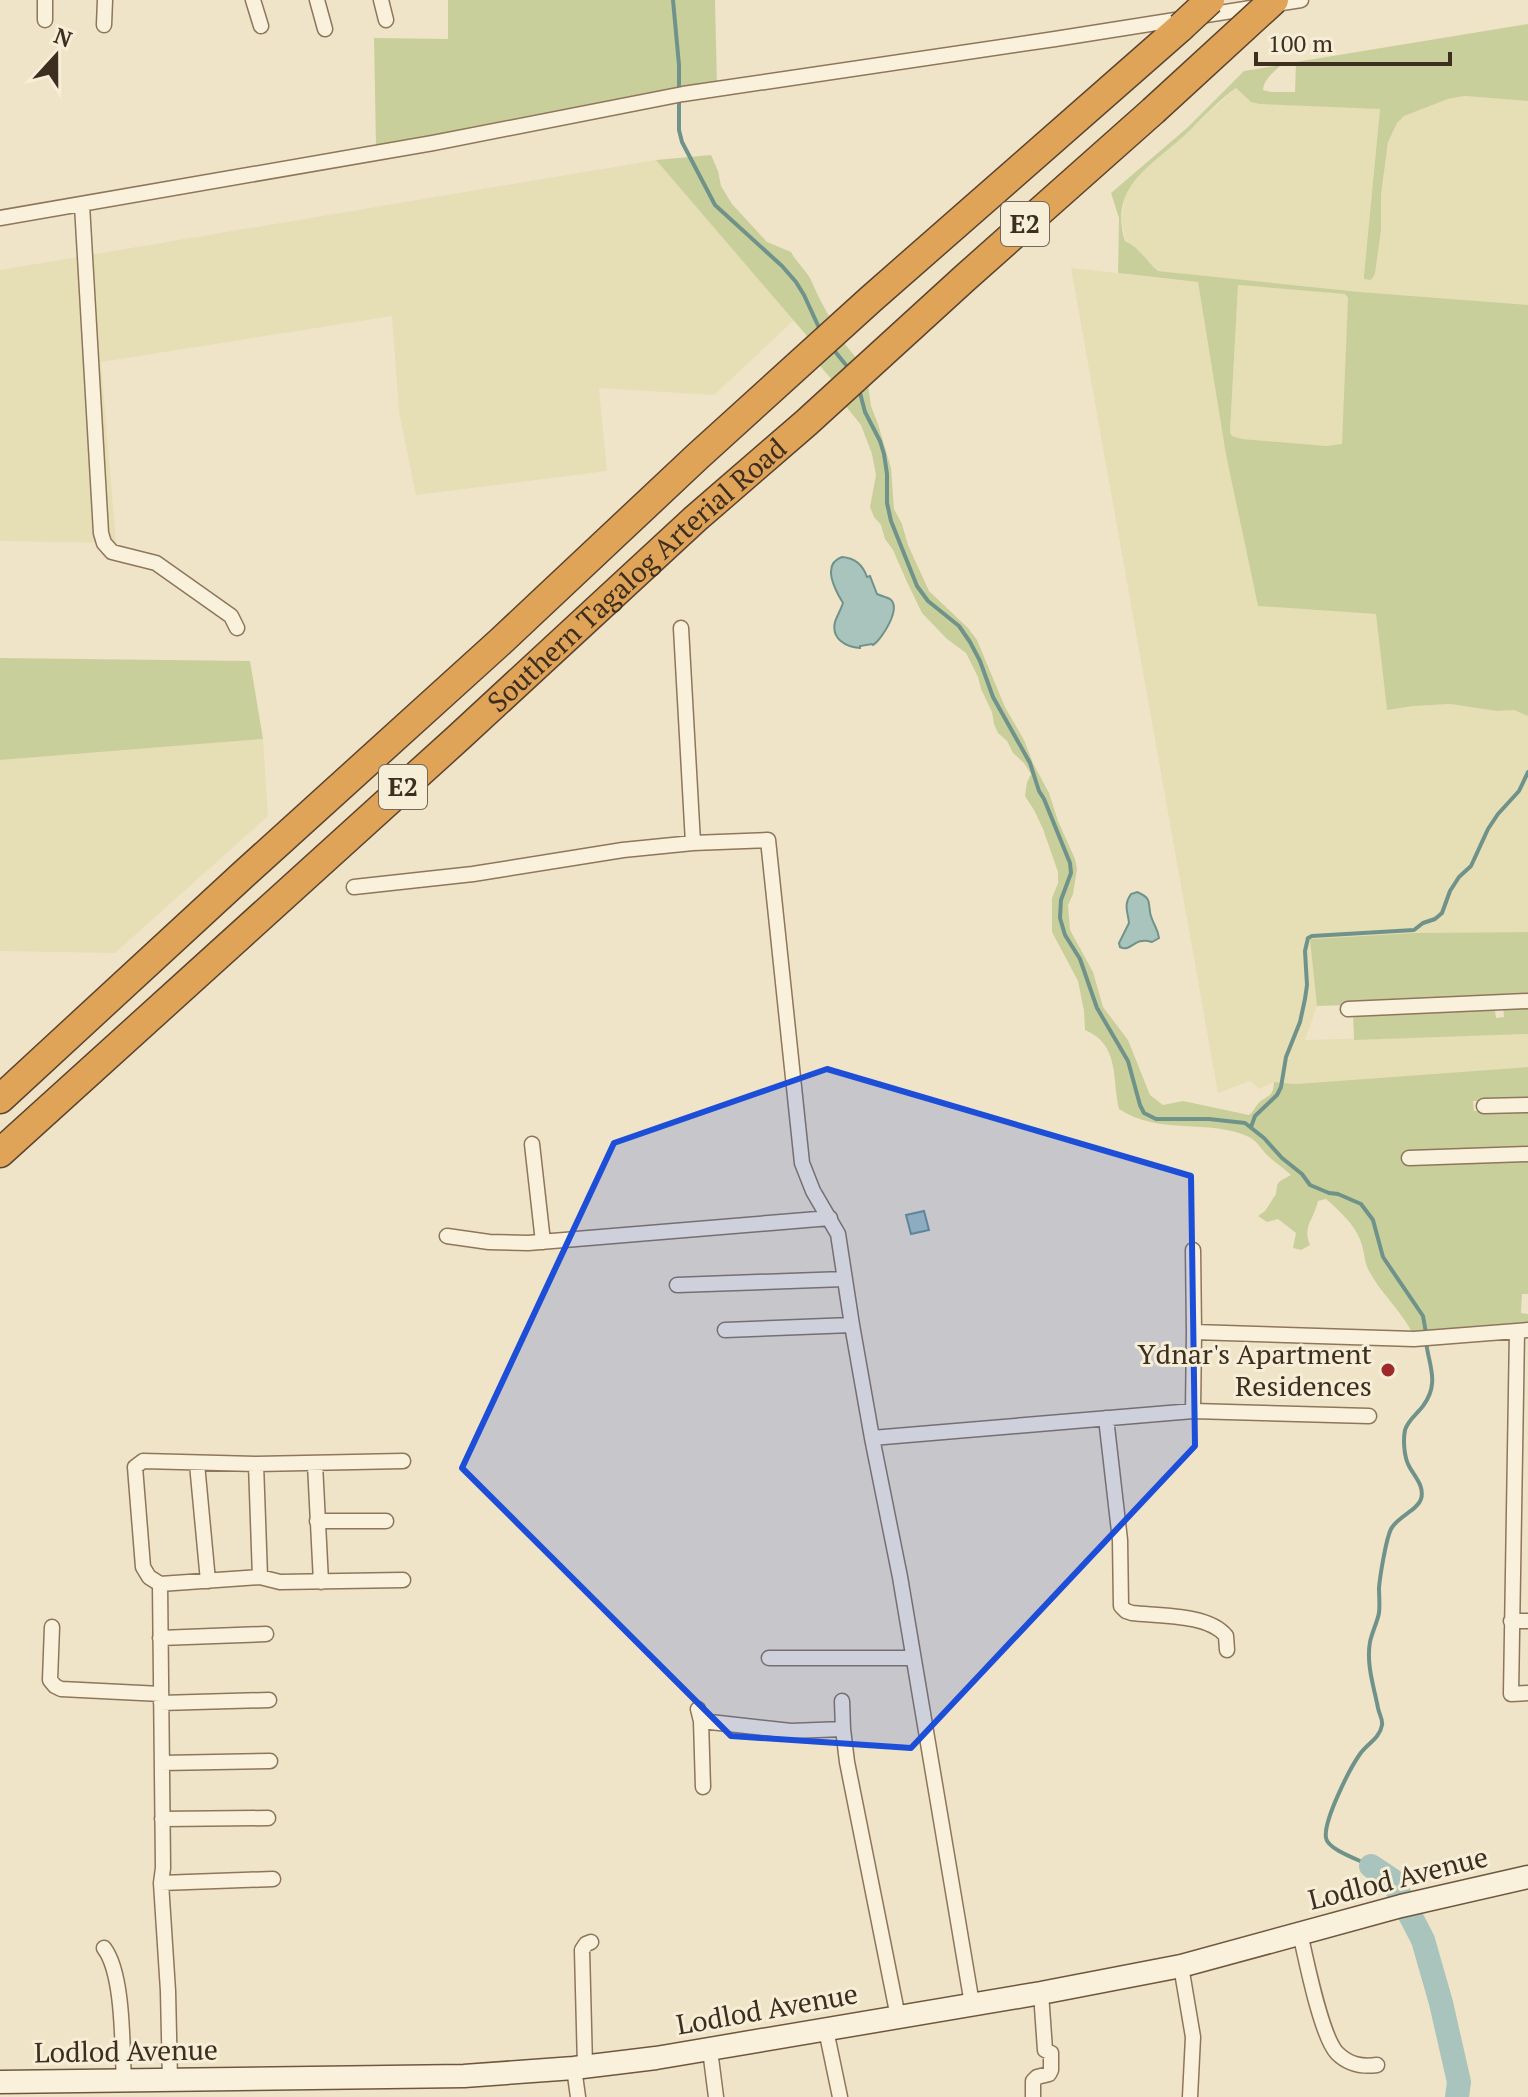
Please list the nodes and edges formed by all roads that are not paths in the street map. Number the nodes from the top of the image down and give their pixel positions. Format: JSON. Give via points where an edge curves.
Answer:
{"nodes":[{"id":1,"x":45,"y":0,"type":"edge"},
{"id":2,"x":105,"y":0,"type":"edge"},
{"id":3,"x":253,"y":0,"type":"edge"},
{"id":4,"x":317,"y":0,"type":"edge"},
{"id":5,"x":381,"y":0,"type":"edge"},
{"id":6,"x":1208,"y":0,"type":"edge"},
{"id":7,"x":1274,"y":0,"type":"edge"},
{"id":8,"x":1301,"y":0,"type":"edge"},
{"id":9,"x":45,"y":20,"type":"dead end"},
{"id":10,"x":386,"y":20,"type":"dead end"},
{"id":11,"x":104,"y":25,"type":"dead end"},
{"id":12,"x":261,"y":26,"type":"dead end"},
{"id":13,"x":325,"y":29,"type":"dead end"},
{"id":14,"x":82,"y":205,"type":"junction"},
{"id":15,"x":0,"y":218,"type":"edge"},
{"id":16,"x":237,"y":628,"type":"dead end"},
{"id":17,"x":681,"y":628,"type":"dead end"},
{"id":18,"x":693,"y":843,"type":"junction"},
{"id":19,"x":354,"y":887,"type":"dead end"},
{"id":20,"x":1528,"y":1001,"type":"edge"},
{"id":21,"x":1348,"y":1009,"type":"dead end"},
{"id":22,"x":0,"y":1099,"type":"edge"},
{"id":23,"x":1528,"y":1105,"type":"edge"},
{"id":24,"x":1484,"y":1106,"type":"dead end"},
{"id":25,"x":532,"y":1144,"type":"dead end"},
{"id":26,"x":0,"y":1153,"type":"edge"},
{"id":27,"x":1528,"y":1154,"type":"edge"},
{"id":28,"x":1409,"y":1158,"type":"dead end"},
{"id":29,"x":830,"y":1218,"type":"junction"},
{"id":30,"x":447,"y":1236,"type":"dead end"},
{"id":31,"x":543,"y":1242,"type":"junction"},
{"id":32,"x":1193,"y":1250,"type":"dead end"},
{"id":33,"x":844,"y":1279,"type":"junction"},
{"id":34,"x":677,"y":1285,"type":"dead end"},
{"id":35,"x":852,"y":1325,"type":"junction"},
{"id":36,"x":725,"y":1330,"type":"dead end"},
{"id":37,"x":1522,"y":1330,"type":"edge"},
{"id":38,"x":1194,"y":1332,"type":"junction"},
{"id":39,"x":1193,"y":1411,"type":"junction"},
{"id":40,"x":1369,"y":1416,"type":"dead end"},
{"id":41,"x":1106,"y":1418,"type":"junction"},
{"id":42,"x":872,"y":1438,"type":"junction"},
{"id":43,"x":403,"y":1461,"type":"dead end"},
{"id":44,"x":197,"y":1464,"type":"junction"},
{"id":45,"x":256,"y":1464,"type":"junction"},
{"id":46,"x":315,"y":1464,"type":"junction"},
{"id":47,"x":317,"y":1521,"type":"junction"},
{"id":48,"x":386,"y":1521,"type":"dead end"},
{"id":49,"x":260,"y":1577,"type":"junction"},
{"id":50,"x":403,"y":1580,"type":"dead end"},
{"id":51,"x":208,"y":1581,"type":"junction"},
{"id":52,"x":321,"y":1582,"type":"junction"},
{"id":53,"x":160,"y":1584,"type":"junction"},
{"id":54,"x":1511,"y":1621,"type":"junction"},
{"id":55,"x":1528,"y":1621,"type":"edge"},
{"id":56,"x":52,"y":1627,"type":"dead end"},
{"id":57,"x":266,"y":1634,"type":"dead end"},
{"id":58,"x":160,"y":1638,"type":"junction"},
{"id":59,"x":1227,"y":1650,"type":"dead end"},
{"id":60,"x":769,"y":1658,"type":"dead end"},
{"id":61,"x":913,"y":1658,"type":"junction"},
{"id":62,"x":1528,"y":1693,"type":"edge"},
{"id":63,"x":161,"y":1698,"type":"junction"},
{"id":64,"x":269,"y":1700,"type":"dead end"},
{"id":65,"x":842,"y":1701,"type":"dead end"},
{"id":66,"x":843,"y":1729,"type":"junction"},
{"id":67,"x":270,"y":1761,"type":"dead end"},
{"id":68,"x":162,"y":1763,"type":"junction"},
{"id":69,"x":703,"y":1787,"type":"dead end"},
{"id":70,"x":268,"y":1818,"type":"dead end"},
{"id":71,"x":162,"y":1819,"type":"junction"},
{"id":72,"x":1528,"y":1877,"type":"edge"},
{"id":73,"x":273,"y":1879,"type":"dead end"},
{"id":74,"x":166,"y":1883,"type":"junction"},
{"id":75,"x":1300,"y":1933,"type":"junction"},
{"id":76,"x":591,"y":1942,"type":"dead end"},
{"id":77,"x":104,"y":1948,"type":"dead end"},
{"id":78,"x":1181,"y":1966,"type":"junction"},
{"id":79,"x":1041,"y":1993,"type":"junction"},
{"id":80,"x":972,"y":2004,"type":"junction"},
{"id":81,"x":898,"y":2017,"type":"junction"},
{"id":82,"x":826,"y":2030,"type":"junction"},
{"id":83,"x":710,"y":2050,"type":"junction"},
{"id":84,"x":1377,"y":2065,"type":"dead end"},
{"id":85,"x":580,"y":2067,"type":"junction"},
{"id":86,"x":174,"y":2080,"type":"junction"},
{"id":87,"x":0,"y":2082,"type":"edge"},
{"id":88,"x":129,"y":2087,"type":"edge"},
{"id":89,"x":578,"y":2097,"type":"edge"},
{"id":90,"x":716,"y":2097,"type":"edge"},
{"id":91,"x":840,"y":2097,"type":"edge"},
{"id":92,"x":1033,"y":2097,"type":"edge"},
{"id":93,"x":1190,"y":2097,"type":"edge"}],
"edges":[{"from":1,"to":9,"type":"street"},
{"from":2,"to":11,"type":"street"},
{"from":3,"to":12,"type":"street"},
{"from":4,"to":13,"type":"street"},
{"from":5,"to":10,"type":"street"},
{"from":6,"to":22,"type":"highway","name":"Southern Tagalog Arterial Road","number":"E2","bridge":true,"via":[[698,456]]},
{"from":7,"to":26,"type":"highway","name":"Southern Tagalog Arterial Road","number":"E2","bridge":true},
{"from":8,"to":14,"type":"street","via":[[676,96]]},
{"from":14,"to":15,"type":"street"},
{"from":14,"to":16,"type":"street","via":[[104,543],[112,552],[156,563],[231,616]]},
{"from":17,"to":18,"type":"street"},
{"from":18,"to":19,"type":"street"},
{"from":18,"to":29,"type":"street","via":[[768,840],[802,1163]]},
{"from":20,"to":21,"type":"street"},
{"from":23,"to":24,"type":"street"},
{"from":25,"to":31,"type":"street"},
{"from":27,"to":28,"type":"street"},
{"from":29,"to":31,"type":"street"},
{"from":29,"to":33,"type":"street","via":[[838,1234]]},
{"from":30,"to":31,"type":"street"},
{"from":32,"to":38,"type":"street"},
{"from":33,"to":34,"type":"street"},
{"from":33,"to":35,"type":"street"},
{"from":35,"to":36,"type":"street"},
{"from":35,"to":42,"type":"street"},
{"from":37,"to":38,"type":"street","via":[[1414,1339]]},
{"from":37,"to":54,"type":"street"},
{"from":38,"to":39,"type":"street"},
{"from":39,"to":40,"type":"street"},
{"from":39,"to":41,"type":"street"},
{"from":41,"to":42,"type":"street"},
{"from":41,"to":59,"type":"street","via":[[1120,1540],[1121,1606],[1132,1613],[1215,1625],[1226,1636]]},
{"from":42,"to":61,"type":"street"},
{"from":43,"to":46,"type":"street"},
{"from":44,"to":45,"type":"street"},
{"from":44,"to":51,"type":"street"},
{"from":44,"to":53,"type":"street","via":[[143,1461],[135,1467],[143,1567]]},
{"from":45,"to":46,"type":"street"},
{"from":45,"to":49,"type":"street"},
{"from":46,"to":47,"type":"street"},
{"from":47,"to":48,"type":"street"},
{"from":47,"to":52,"type":"street"},
{"from":49,"to":51,"type":"street"},
{"from":49,"to":52,"type":"street"},
{"from":50,"to":52,"type":"street"},
{"from":51,"to":53,"type":"street"},
{"from":53,"to":58,"type":"street"},
{"from":54,"to":55,"type":"street"},
{"from":54,"to":62,"type":"street","via":[[1511,1694]]},
{"from":56,"to":63,"type":"street","via":[[50,1680],[55,1686]]},
{"from":57,"to":58,"type":"street"},
{"from":58,"to":63,"type":"street"},
{"from":60,"to":61,"type":"street"},
{"from":61,"to":80,"type":"street"},
{"from":63,"to":64,"type":"street"},
{"from":63,"to":68,"type":"street"},
{"from":65,"to":66,"type":"street"},
{"from":66,"to":69,"type":"street","via":[[791,1731],[699,1715]]},
{"from":66,"to":81,"type":"street"},
{"from":67,"to":68,"type":"street"},
{"from":68,"to":71,"type":"street"},
{"from":70,"to":71,"type":"street"},
{"from":71,"to":74,"type":"street"},
{"from":72,"to":75,"type":"main road","name":"Lodlod Avenue"},
{"from":73,"to":74,"type":"street"},
{"from":74,"to":86,"type":"street"},
{"from":75,"to":78,"type":"main road","name":"Lodlod Avenue"},
{"from":75,"to":84,"type":"street","via":[[1326,2033],[1336,2052],[1360,2067]]},
{"from":76,"to":85,"type":"street","via":[[582,1950]]},
{"from":77,"to":88,"type":"street","via":[[113,1964]]},
{"from":78,"to":79,"type":"main road","name":"Lodlod Avenue"},
{"from":78,"to":93,"type":"street","via":[[1193,2037]]},
{"from":79,"to":80,"type":"main road","name":"Lodlod Avenue"},
{"from":79,"to":92,"type":"street","via":[[1051,2070],[1033,2081]]},
{"from":80,"to":81,"type":"main road","name":"Lodlod Avenue"},
{"from":81,"to":82,"type":"main road","name":"Lodlod Avenue"},
{"from":82,"to":83,"type":"main road","name":"Lodlod Avenue"},
{"from":82,"to":91,"type":"street"},
{"from":83,"to":85,"type":"main road","name":"Lodlod Avenue"},
{"from":83,"to":90,"type":"street"},
{"from":85,"to":86,"type":"main road","name":"Lodlod Avenue","via":[[464,2076]]},
{"from":85,"to":89,"type":"street"},
{"from":86,"to":88,"type":"main road","name":"Lodlod Avenue"},
{"from":87,"to":88,"type":"main road","name":"Lodlod Avenue"}]}
